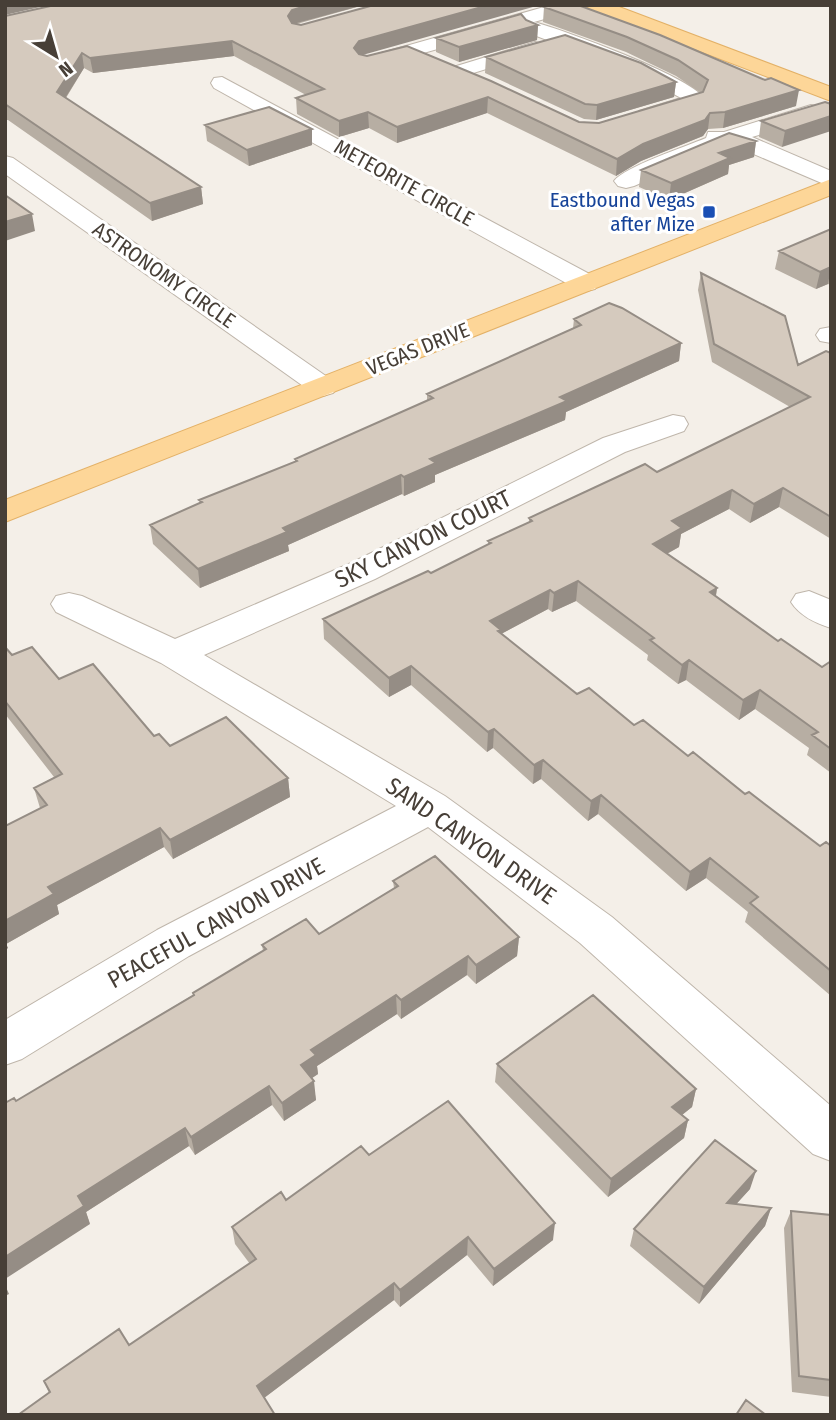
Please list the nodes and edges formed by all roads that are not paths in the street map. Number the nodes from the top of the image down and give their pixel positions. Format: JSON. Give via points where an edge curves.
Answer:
{"nodes":[{"id":1,"x":573,"y":5,"type":"edge"},
{"id":2,"x":596,"y":5,"type":"edge"},
{"id":3,"x":649,"y":5,"type":"edge"},
{"id":4,"x":493,"y":10,"type":"dead end"},
{"id":5,"x":527,"y":24,"type":"junction"},
{"id":6,"x":424,"y":28,"type":"edge"},
{"id":7,"x":451,"y":40,"type":"junction"},
{"id":8,"x":565,"y":40,"type":"junction"},
{"id":9,"x":408,"y":51,"type":"junction"},
{"id":10,"x":792,"y":59,"type":"dead end"},
{"id":11,"x":367,"y":63,"type":"edge"},
{"id":12,"x":457,"y":72,"type":"junction"},
{"id":13,"x":222,"y":83,"type":"dead end"},
{"id":14,"x":489,"y":85,"type":"edge"},
{"id":15,"x":831,"y":95,"type":"edge"},
{"id":16,"x":812,"y":111,"type":"edge"},
{"id":17,"x":660,"y":112,"type":"junction"},
{"id":18,"x":623,"y":123,"type":"edge"},
{"id":19,"x":719,"y":139,"type":"junction"},
{"id":20,"x":5,"y":163,"type":"edge"},
{"id":21,"x":626,"y":181,"type":"dead end"},
{"id":22,"x":826,"y":186,"type":"edge"},
{"id":23,"x":586,"y":283,"type":"junction"},
{"id":24,"x":324,"y":387,"type":"junction"},
{"id":25,"x":673,"y":424,"type":"dead end"},
{"id":26,"x":5,"y":512,"type":"edge"},
{"id":27,"x":69,"y":604,"type":"dead end"},
{"id":28,"x":174,"y":654,"type":"junction"},
{"id":29,"x":430,"y":807,"type":"junction"},
{"id":30,"x":5,"y":1045,"type":"edge"},
{"id":31,"x":831,"y":1138,"type":"edge"}],
"edges":[{"from":1,"to":5,"type":"street"},
{"from":2,"to":15,"type":"main road"},
{"from":3,"to":10,"type":"main road"},
{"from":4,"to":5,"type":"street"},
{"from":5,"to":7,"type":"street"},
{"from":5,"to":8,"type":"street"},
{"from":6,"to":7,"type":"street"},
{"from":7,"to":9,"type":"street"},
{"from":8,"to":12,"type":"street"},
{"from":8,"to":17,"type":"street","via":[[648,72],[693,98]]},
{"from":9,"to":11,"type":"street"},
{"from":9,"to":12,"type":"street"},
{"from":12,"to":14,"type":"street"},
{"from":13,"to":23,"type":"street","name":"METEORITE CIRCLE"},
{"from":16,"to":19,"type":"street"},
{"from":17,"to":18,"type":"street"},
{"from":17,"to":19,"type":"street"},
{"from":19,"to":21,"type":"street"},
{"from":19,"to":22,"type":"street","via":[[727,151]]},
{"from":20,"to":24,"type":"street","name":"ASTRONOMY CIRCLE"},
{"from":22,"to":23,"type":"main road","name":"VEGAS DRIVE"},
{"from":23,"to":24,"type":"main road","name":"VEGAS DRIVE"},
{"from":24,"to":26,"type":"main road","name":"VEGAS DRIVE"},
{"from":25,"to":28,"type":"street","name":"SKY CANYON COURT","via":[[614,445],[363,570]]},
{"from":27,"to":28,"type":"street","name":"SAND CANYON DRIVE"},
{"from":28,"to":29,"type":"street","name":"SAND CANYON DRIVE"},
{"from":29,"to":30,"type":"street","name":"PEACEFUL CANYON DRIVE","via":[[173,943]]},
{"from":29,"to":31,"type":"street","name":"SAND CANYON DRIVE","via":[[596,930]]}]}
